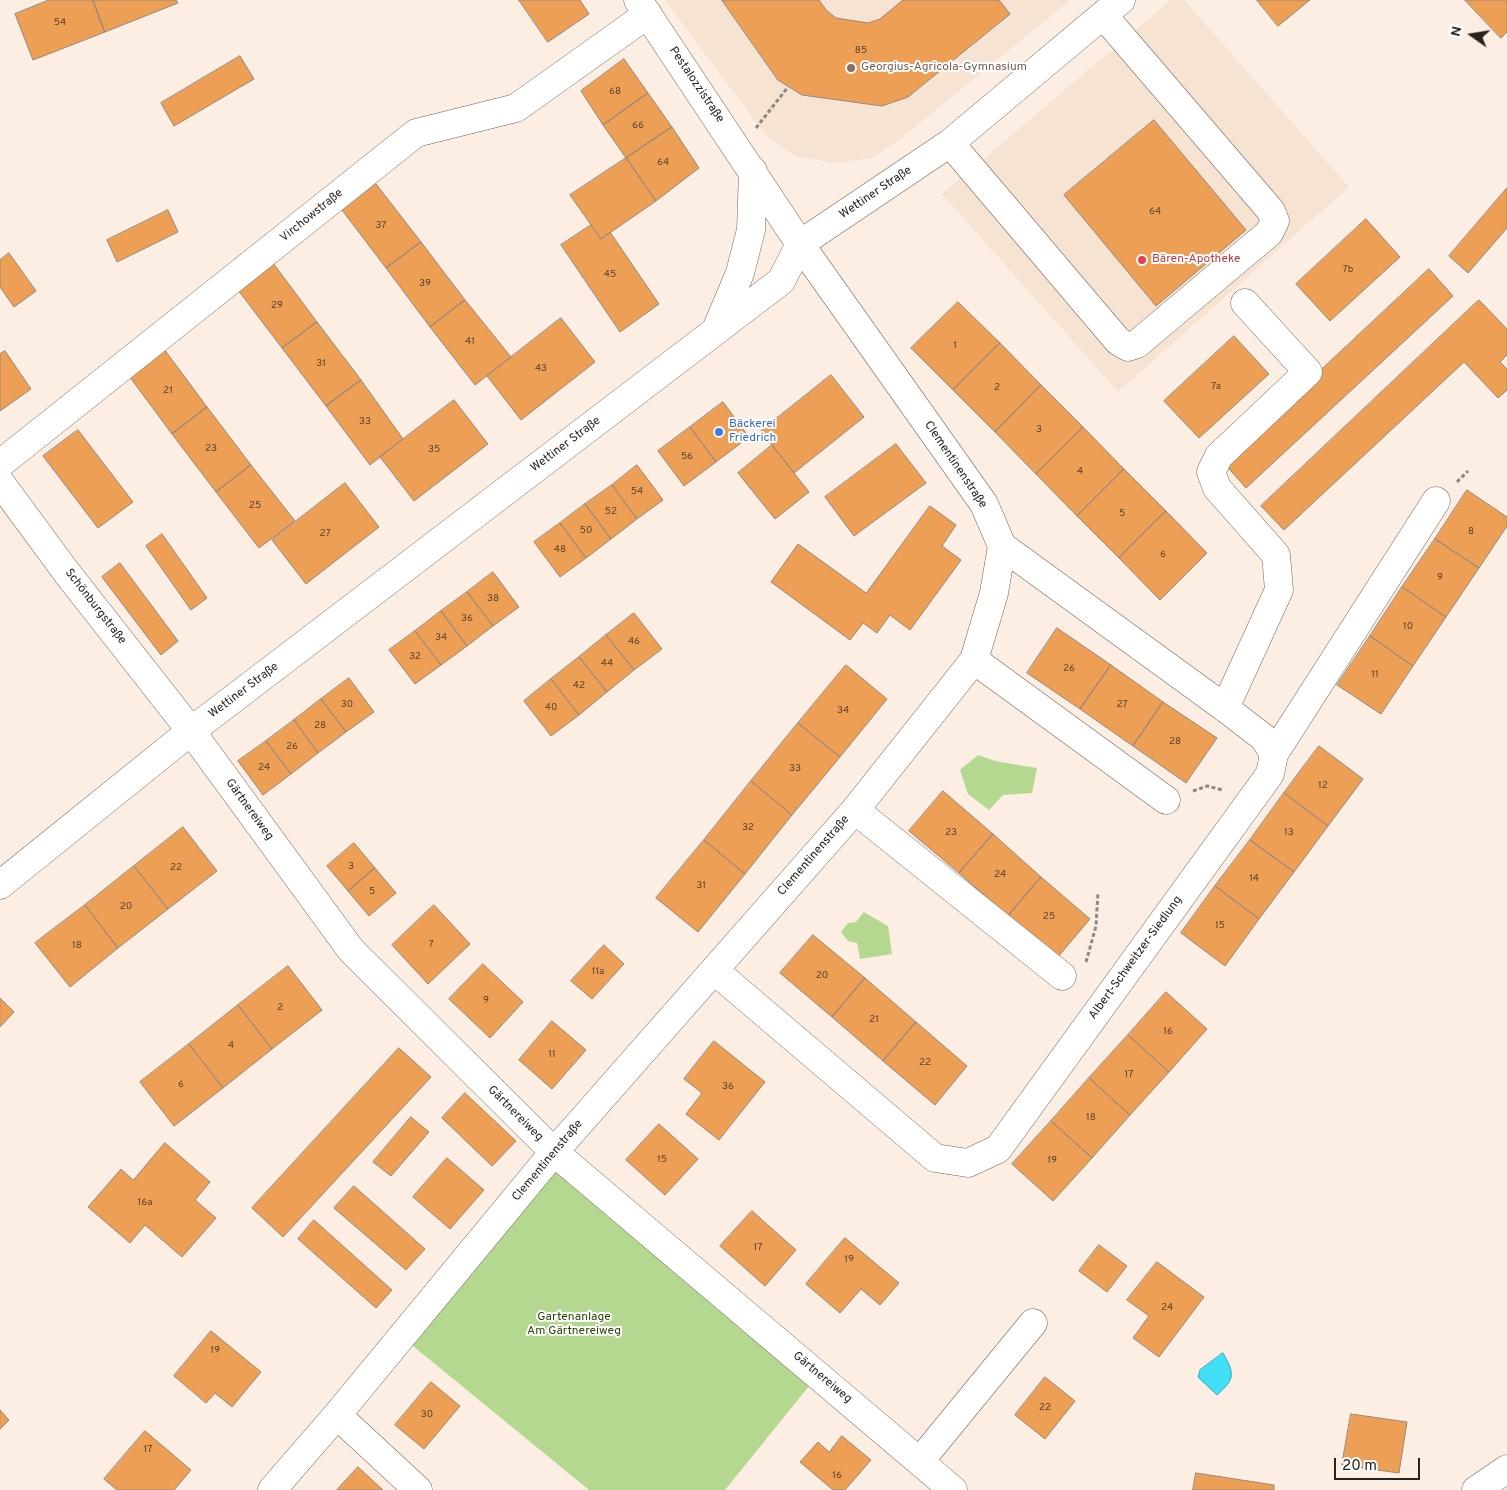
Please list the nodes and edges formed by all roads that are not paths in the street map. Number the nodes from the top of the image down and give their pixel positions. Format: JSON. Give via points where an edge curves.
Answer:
{"nodes":[{"id":1,"x":643,"y":7,"type":"edge"},
{"id":2,"x":1112,"y":7,"type":"edge"},
{"id":3,"x":950,"y":144,"type":"junction"},
{"id":4,"x":746,"y":160,"type":"junction"},
{"id":5,"x":800,"y":244,"type":"junction"},
{"id":6,"x":1246,"y":303,"type":"dead end"},
{"id":7,"x":716,"y":331,"type":"junction"},
{"id":8,"x":0,"y":464,"type":"edge"},
{"id":9,"x":0,"y":482,"type":"edge"},
{"id":10,"x":1436,"y":501,"type":"dead end"},
{"id":11,"x":1002,"y":546,"type":"junction"},
{"id":12,"x":974,"y":660,"type":"junction"},
{"id":13,"x":1225,"y":708,"type":"junction"},
{"id":14,"x":191,"y":731,"type":"junction"},
{"id":15,"x":1274,"y":754,"type":"junction"},
{"id":16,"x":1166,"y":800,"type":"road end"},
{"id":17,"x":855,"y":810,"type":"junction"},
{"id":18,"x":0,"y":886,"type":"edge"},
{"id":19,"x":715,"y":971,"type":"junction"},
{"id":20,"x":1073,"y":972,"type":"road end"},
{"id":21,"x":554,"y":1152,"type":"junction"},
{"id":22,"x":1033,"y":1324,"type":"dead end"},
{"id":23,"x":337,"y":1415,"type":"junction"},
{"id":24,"x":920,"y":1460,"type":"junction"},
{"id":25,"x":1507,"y":1469,"type":"edge"},
{"id":26,"x":272,"y":1490,"type":"edge"},
{"id":27,"x":418,"y":1490,"type":"edge"},
{"id":28,"x":953,"y":1490,"type":"edge"},
{"id":29,"x":1476,"y":1490,"type":"edge"}],
"edges":[{"from":1,"to":4,"type":"street","name":"Pestalozzistraße"},
{"from":1,"to":8,"type":"street","name":"Virchowstraße","via":[[516,108],[416,133]]},
{"from":2,"to":3,"type":"street","name":"Wettiner Straße"},
{"from":2,"to":3,"type":"street","via":[[1271,210],[1275,221],[1269,233],[1137,344],[1128,347],[1118,341]]},
{"from":3,"to":5,"type":"street","name":"Wettiner Straße"},
{"from":4,"to":5,"type":"street","name":"Pestalozzistraße"},
{"from":4,"to":7,"type":"street","via":[[751,230],[740,273]]},
{"from":5,"to":7,"type":"street","name":"Wettiner Straße","via":[[782,281]]},
{"from":5,"to":11,"type":"street","name":"Clementinenstraße","via":[[984,504]]},
{"from":6,"to":13,"type":"street","via":[[1308,372],[1219,456],[1211,472],[1217,488],[1276,555],[1279,590]]},
{"from":7,"to":14,"type":"street","name":"Wettiner Straße"},
{"from":9,"to":14,"type":"street","name":"Schönburgstraße"},
{"from":10,"to":15,"type":"street","name":"Albert-Schweitzer-Siedlung"},
{"from":11,"to":12,"type":"street","name":"Clementinenstraße","via":[[994,593]]},
{"from":11,"to":13,"type":"street"},
{"from":12,"to":16,"type":"street"},
{"from":12,"to":17,"type":"street","name":"Clementinenstraße"},
{"from":13,"to":15,"type":"street","via":[[1264,738]]},
{"from":14,"to":18,"type":"street","name":"Wettiner Straße"},
{"from":14,"to":21,"type":"street","name":"Gärtnereiweg","via":[[351,950]]},
{"from":15,"to":19,"type":"street","name":"Albert-Schweitzer-Siedlung","via":[[1270,774],[998,1149],[968,1163],[935,1158]]},
{"from":17,"to":19,"type":"street","name":"Clementinenstraße"},
{"from":17,"to":20,"type":"street"},
{"from":19,"to":21,"type":"street","name":"Clementinenstraße"},
{"from":21,"to":23,"type":"street","name":"Clementinenstraße"},
{"from":21,"to":24,"type":"street","name":"Gärtnereiweg"},
{"from":22,"to":24,"type":"street"},
{"from":23,"to":26,"type":"street","name":"Clementinenstraße"},
{"from":23,"to":27,"type":"street"},
{"from":24,"to":28,"type":"street","name":"Gärtnereiweg"},
{"from":25,"to":29,"type":"street"}]}
